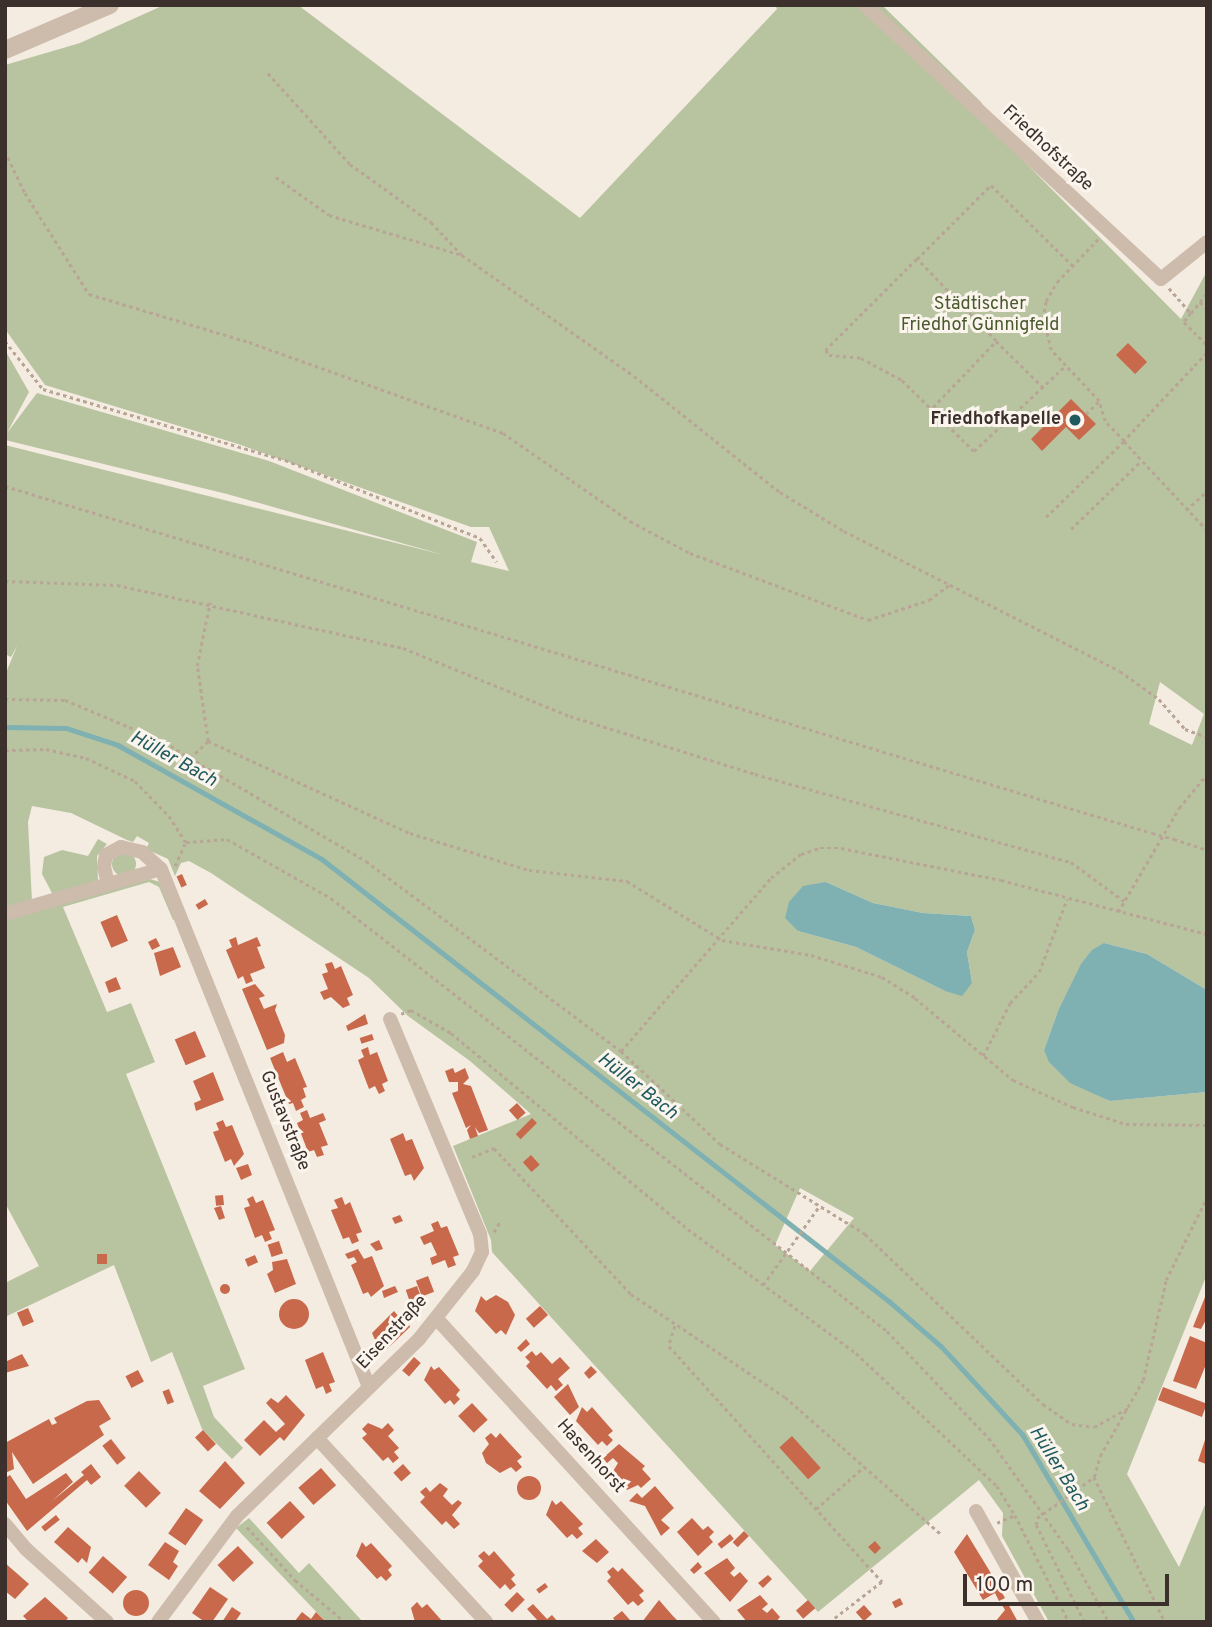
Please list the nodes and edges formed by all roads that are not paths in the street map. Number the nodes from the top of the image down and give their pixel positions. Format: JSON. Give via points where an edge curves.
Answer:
{"nodes":[{"id":1,"x":110,"y":5,"type":"edge"},
{"id":2,"x":865,"y":5,"type":"edge"},
{"id":3,"x":5,"y":50,"type":"edge"},
{"id":4,"x":1207,"y":242,"type":"edge"},
{"id":5,"x":162,"y":869,"type":"junction"},
{"id":6,"x":108,"y":884,"type":"junction"},
{"id":7,"x":5,"y":914,"type":"edge"},
{"id":8,"x":390,"y":1019,"type":"road end"},
{"id":9,"x":437,"y":1319,"type":"junction"},
{"id":10,"x":369,"y":1387,"type":"junction"},
{"id":11,"x":317,"y":1438,"type":"junction"},
{"id":12,"x":976,"y":1511,"type":"dead end"},
{"id":13,"x":5,"y":1524,"type":"edge"},
{"id":14,"x":107,"y":1622,"type":"edge"},
{"id":15,"x":158,"y":1622,"type":"edge"},
{"id":16,"x":486,"y":1622,"type":"edge"},
{"id":17,"x":714,"y":1622,"type":"edge"},
{"id":18,"x":1038,"y":1622,"type":"edge"}],
"edges":[{"from":1,"to":3,"type":"street"},
{"from":2,"to":4,"type":"street","name":"Friedhofstraße","via":[[1161,279]]},
{"from":5,"to":6,"type":"street"},
{"from":5,"to":6,"type":"street","via":[[142,852],[121,847],[106,855]]},
{"from":5,"to":10,"type":"street","name":"Gustavstraße"},
{"from":6,"to":7,"type":"street"},
{"from":8,"to":9,"type":"street","name":"Eisenstraße","via":[[482,1243],[473,1271]]},
{"from":9,"to":10,"type":"street","name":"Eisenstraße"},
{"from":9,"to":17,"type":"street","name":"Hasenhorst"},
{"from":10,"to":11,"type":"street","name":"Eisenstraße"},
{"from":11,"to":15,"type":"street","name":"Eisenstraße","via":[[237,1516]]},
{"from":11,"to":16,"type":"street"},
{"from":12,"to":18,"type":"street"},
{"from":13,"to":14,"type":"street"}]}
